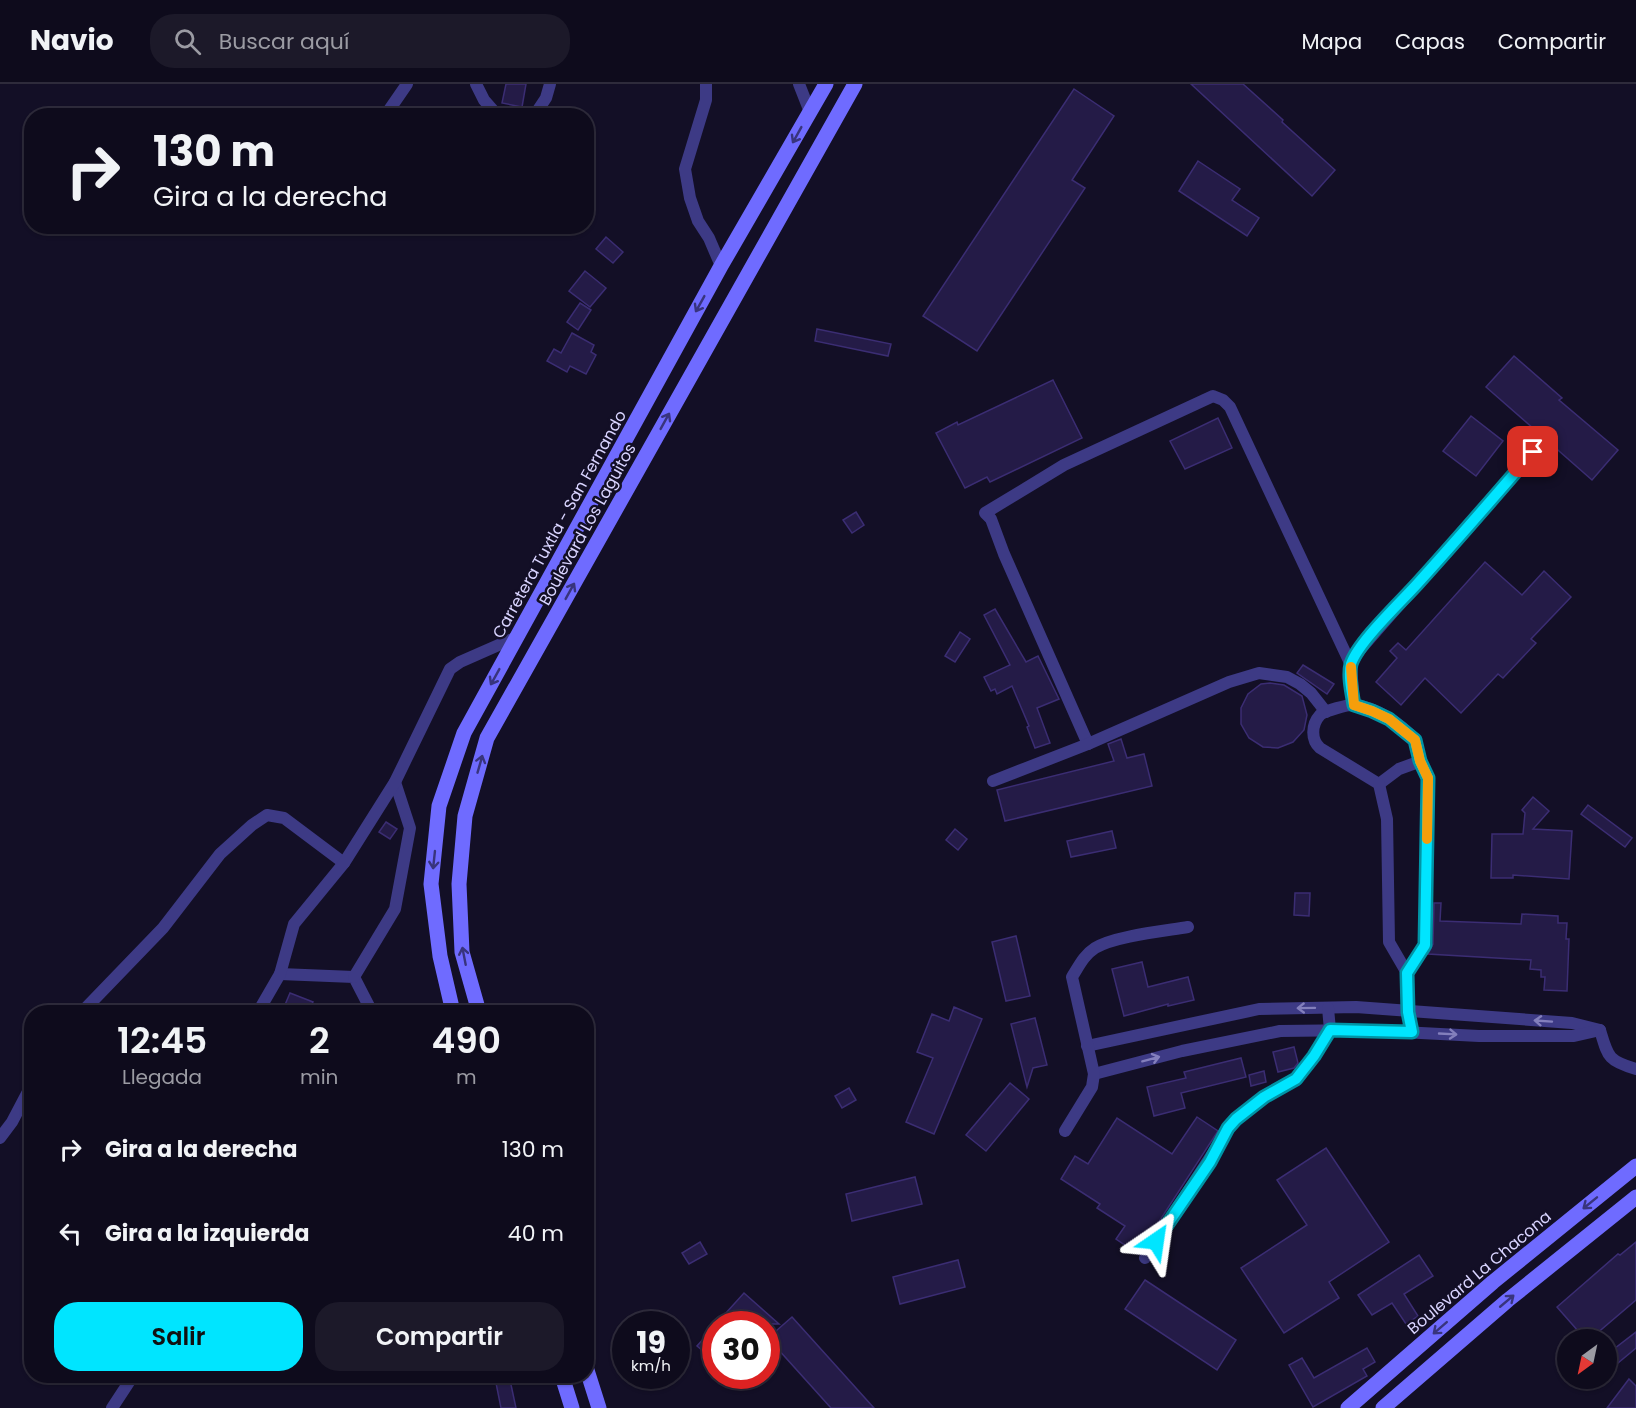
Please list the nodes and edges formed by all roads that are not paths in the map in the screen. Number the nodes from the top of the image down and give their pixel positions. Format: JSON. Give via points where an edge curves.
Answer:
{"nodes":[{"id":1,"x":407,"y":84,"type":"edge"},
{"id":2,"x":476,"y":84,"type":"edge"},
{"id":3,"x":550,"y":84,"type":"edge"},
{"id":4,"x":706,"y":84,"type":"edge"},
{"id":5,"x":799,"y":84,"type":"edge"},
{"id":6,"x":826,"y":84,"type":"edge"},
{"id":7,"x":855,"y":84,"type":"edge"},
{"id":8,"x":390,"y":108,"type":"edge"},
{"id":9,"x":491,"y":108,"type":"edge"},
{"id":10,"x":539,"y":108,"type":"edge"},
{"id":11,"x":810,"y":112,"type":"junction"},
{"id":12,"x":771,"y":181,"type":"junction"},
{"id":13,"x":792,"y":194,"type":"junction"},
{"id":14,"x":721,"y":266,"type":"junction"},
{"id":15,"x":1533,"y":452,"type":"dead end"},
{"id":16,"x":517,"y":637,"type":"junction"},
{"id":17,"x":1351,"y":665,"type":"junction"},
{"id":18,"x":1354,"y":705,"type":"junction"},
{"id":19,"x":1326,"y":712,"type":"junction"},
{"id":20,"x":1088,"y":744,"type":"junction"},
{"id":21,"x":1420,"y":761,"type":"junction"},
{"id":22,"x":993,"y":781,"type":"dead end"},
{"id":23,"x":394,"y":782,"type":"junction"},
{"id":24,"x":1379,"y":784,"type":"junction"},
{"id":25,"x":344,"y":863,"type":"junction"},
{"id":26,"x":1188,"y":927,"type":"dead end"},
{"id":27,"x":1407,"y":973,"type":"junction"},
{"id":28,"x":280,"y":974,"type":"junction"},
{"id":29,"x":354,"y":977,"type":"junction"},
{"id":30,"x":89,"y":1005,"type":"edge"},
{"id":31,"x":262,"y":1005,"type":"edge"},
{"id":32,"x":368,"y":1005,"type":"edge"},
{"id":33,"x":451,"y":1005,"type":"edge"},
{"id":34,"x":477,"y":1005,"type":"edge"},
{"id":35,"x":1328,"y":1008,"type":"junction"},
{"id":36,"x":1408,"y":1012,"type":"junction"},
{"id":37,"x":1330,"y":1030,"type":"junction"},
{"id":38,"x":1600,"y":1030,"type":"junction"},
{"id":39,"x":1412,"y":1032,"type":"junction"},
{"id":40,"x":1087,"y":1046,"type":"junction"},
{"id":41,"x":1636,"y":1069,"type":"edge"},
{"id":42,"x":1094,"y":1074,"type":"junction"},
{"id":43,"x":24,"y":1099,"type":"edge"},
{"id":44,"x":1065,"y":1131,"type":"dead end"},
{"id":45,"x":0,"y":1138,"type":"edge"},
{"id":46,"x":1636,"y":1166,"type":"edge"},
{"id":47,"x":1636,"y":1197,"type":"edge"},
{"id":48,"x":1145,"y":1258,"type":"dead end"},
{"id":49,"x":128,"y":1383,"type":"edge"},
{"id":50,"x":564,"y":1383,"type":"edge"},
{"id":51,"x":591,"y":1383,"type":"edge"},
{"id":52,"x":112,"y":1408,"type":"edge"},
{"id":53,"x":572,"y":1408,"type":"edge"},
{"id":54,"x":599,"y":1408,"type":"edge"},
{"id":55,"x":1348,"y":1408,"type":"edge"},
{"id":56,"x":1383,"y":1408,"type":"edge"}],
"edges":[{"from":1,"to":8,"type":"street"},
{"from":2,"to":9,"type":"street"},
{"from":3,"to":10,"type":"street"},
{"from":4,"to":14,"type":"street","via":[[706,100],[686,169],[698,221]]},
{"from":5,"to":11,"type":"street"},
{"from":6,"to":11,"type":"main road","name":"Carretera Tuxtla - San Fernando"},
{"from":7,"to":13,"type":"main road","name":"Boulevard Los Laguitos"},
{"from":11,"to":12,"type":"main road","name":"Carretera Tuxtla - San Fernando","one_way":true},
{"from":12,"to":13,"type":"main road"},
{"from":12,"to":14,"type":"main road","name":"Carretera Tuxtla - San Fernando"},
{"from":34,"to":13,"type":"main road","name":"Boulevard Los Laguitos","one_way":true,"via":[[462,952],[459,884],[465,816],[487,738]]},
{"from":14,"to":16,"type":"main road","name":"Carretera Tuxtla - San Fernando","one_way":true},
{"from":15,"to":17,"type":"street","via":[[1374,631]]},
{"from":16,"to":23,"type":"street","via":[[450,669]]},
{"from":16,"to":33,"type":"main road","name":"Carretera Tuxtla - San Fernando","one_way":true,"via":[[464,733],[439,806],[431,884],[440,956]]},
{"from":17,"to":18,"type":"street"},
{"from":17,"to":20,"type":"street","via":[[1230,407],[1213,396],[1064,465],[985,513],[991,519]]},
{"from":18,"to":19,"type":"street"},
{"from":18,"to":21,"type":"street","via":[[1403,729],[1415,740]]},
{"from":19,"to":20,"type":"street","via":[[1311,693],[1287,676],[1259,673],[1228,682]]},
{"from":19,"to":24,"type":"street","via":[[1319,716],[1313,732],[1316,744]]},
{"from":20,"to":22,"type":"street"},
{"from":21,"to":24,"type":"street"},
{"from":21,"to":27,"type":"street","via":[[1428,778],[1425,945]]},
{"from":23,"to":25,"type":"street"},
{"from":23,"to":29,"type":"street","via":[[410,828],[395,909]]},
{"from":24,"to":27,"type":"street","via":[[1387,819],[1389,942]]},
{"from":25,"to":28,"type":"street","via":[[294,924]]},
{"from":25,"to":30,"type":"street","via":[[284,818],[267,815],[220,854],[163,928]]},
{"from":26,"to":40,"type":"street","via":[[1114,941],[1096,947],[1082,960],[1072,977]]},
{"from":27,"to":36,"type":"street"},
{"from":28,"to":29,"type":"street"},
{"from":28,"to":31,"type":"street"},
{"from":29,"to":32,"type":"street"},
{"from":35,"to":36,"type":"street"},
{"from":35,"to":37,"type":"street"},
{"from":35,"to":40,"type":"street","one_way":true,"via":[[1259,1009]]},
{"from":38,"to":36,"type":"street","one_way":true,"via":[[1572,1023]]},
{"from":36,"to":39,"type":"street"},
{"from":37,"to":39,"type":"street"},
{"from":42,"to":37,"type":"street","one_way":true,"via":[[1280,1031]]},
{"from":37,"to":48,"type":"street","via":[[1296,1079],[1264,1097],[1228,1128],[1210,1162]]},
{"from":39,"to":38,"type":"street","one_way":true,"via":[[1574,1036]]},
{"from":38,"to":41,"type":"street","via":[[1608,1055]]},
{"from":40,"to":42,"type":"street"},
{"from":42,"to":44,"type":"street","via":[[1092,1087]]},
{"from":43,"to":45,"type":"street"},
{"from":46,"to":55,"type":"main road","name":"Boulevard La Chacona","one_way":true,"via":[[1493,1282]]},
{"from":56,"to":47,"type":"main road","one_way":true},
{"from":49,"to":52,"type":"street"},
{"from":50,"to":53,"type":"main road"},
{"from":51,"to":54,"type":"main road"}]}
